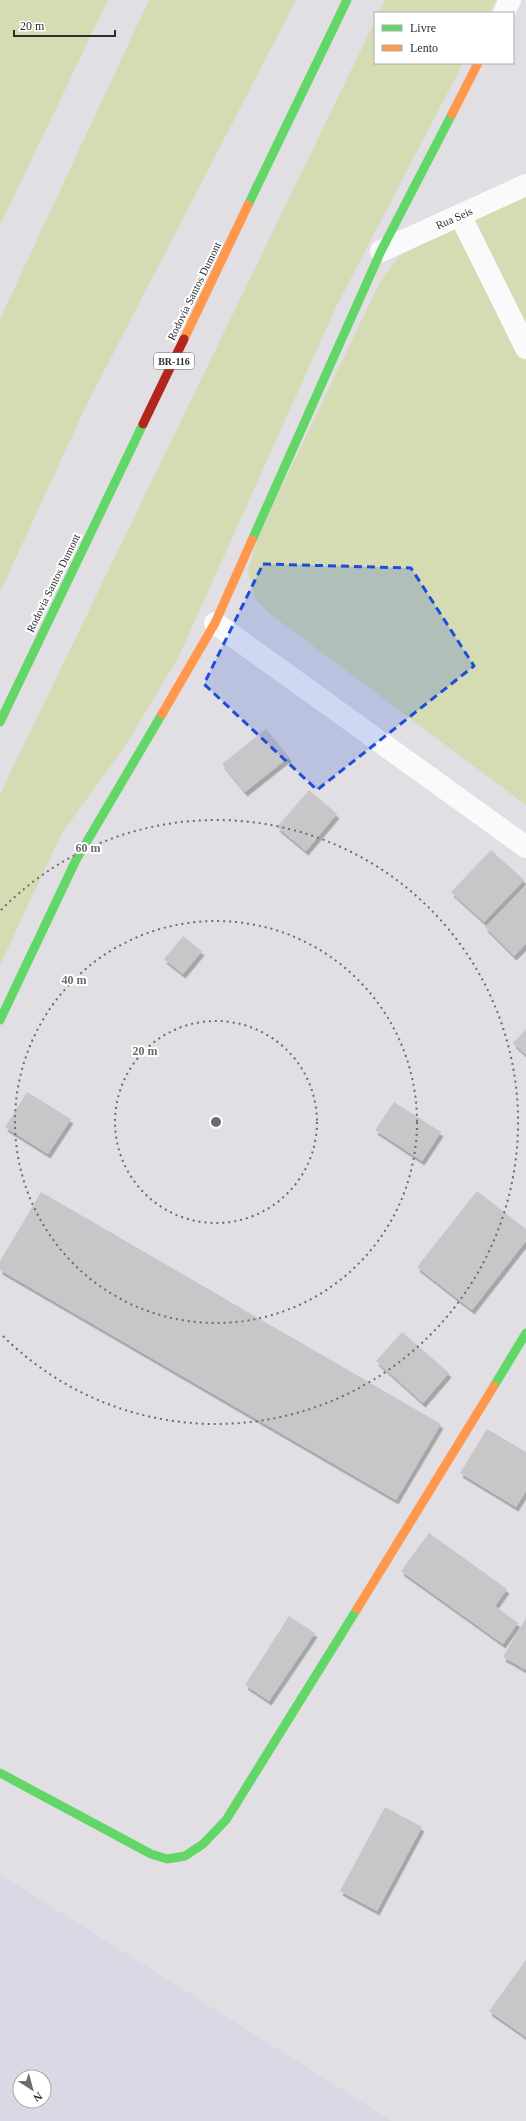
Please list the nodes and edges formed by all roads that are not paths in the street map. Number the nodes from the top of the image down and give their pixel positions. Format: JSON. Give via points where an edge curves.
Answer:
{"nodes":[{"id":1,"x":347,"y":0,"type":"edge"},
{"id":2,"x":510,"y":0,"type":"edge"},
{"id":3,"x":504,"y":12,"type":"edge"},
{"id":4,"x":477,"y":64,"type":"edge"},
{"id":5,"x":526,"y":185,"type":"edge"},
{"id":6,"x":460,"y":215,"type":"junction"},
{"id":7,"x":381,"y":251,"type":"junction"},
{"id":8,"x":526,"y":348,"type":"edge"},
{"id":9,"x":215,"y":623,"type":"junction"},
{"id":10,"x":0,"y":722,"type":"edge"},
{"id":11,"x":526,"y":847,"type":"edge"},
{"id":12,"x":0,"y":1020,"type":"edge"},
{"id":13,"x":526,"y":1333,"type":"edge"},
{"id":14,"x":0,"y":1773,"type":"edge"}],
"edges":[{"from":1,"to":10,"type":"main road","name":"Rodovia Santos Dumont","number":"BR-116"},
{"from":2,"to":3,"type":"street"},
{"from":4,"to":7,"type":"main road"},
{"from":5,"to":6,"type":"street","name":"Rua Seis"},
{"from":6,"to":7,"type":"street","name":"Rua Seis"},
{"from":6,"to":8,"type":"street"},
{"from":7,"to":9,"type":"main road"},
{"from":9,"to":11,"type":"street"},
{"from":9,"to":12,"type":"main road","via":[[76,860]]},
{"from":13,"to":14,"type":"main road","via":[[232,1813],[219,1830],[203,1844],[182,1856],[168,1859],[152,1854]]}]}
